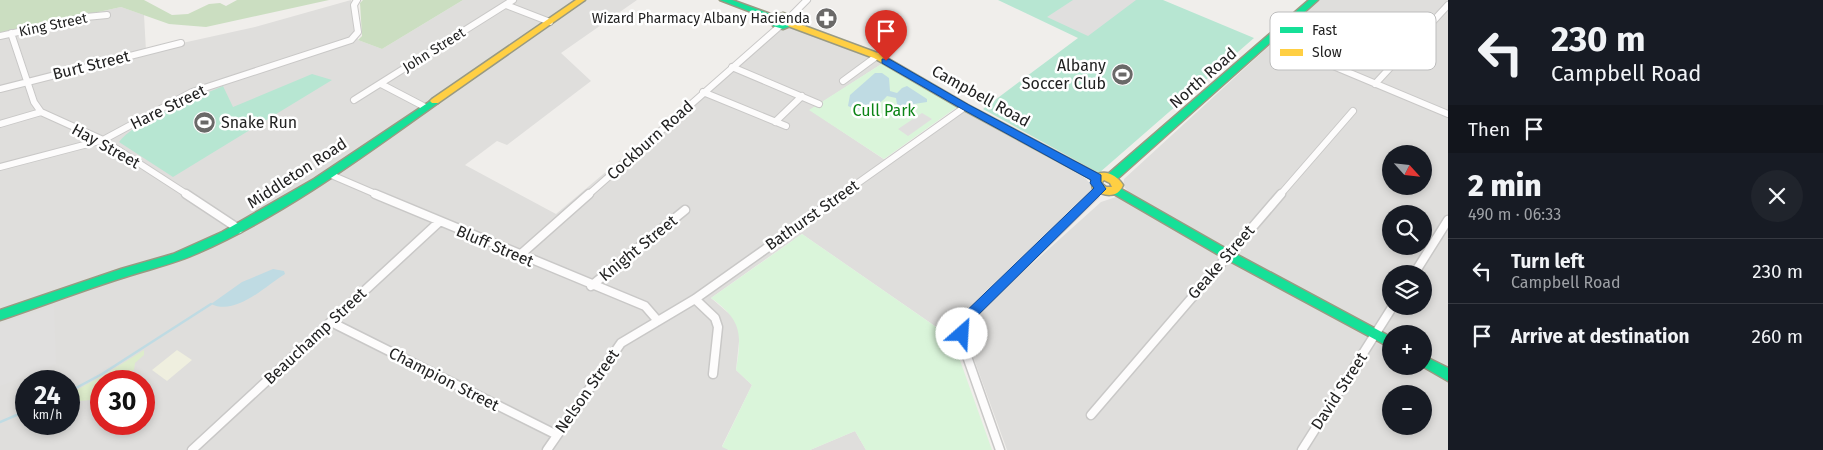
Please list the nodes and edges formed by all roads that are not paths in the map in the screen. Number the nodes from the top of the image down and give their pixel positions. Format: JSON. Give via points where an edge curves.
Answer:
{"nodes":[{"id":1,"x":357,"y":0,"type":"edge"},
{"id":2,"x":514,"y":0,"type":"edge"},
{"id":3,"x":581,"y":0,"type":"edge"},
{"id":4,"x":724,"y":0,"type":"edge"},
{"id":5,"x":807,"y":0,"type":"edge"},
{"id":6,"x":1314,"y":0,"type":"edge"},
{"id":7,"x":506,"y":5,"type":"junction"},
{"id":8,"x":1448,"y":6,"type":"edge"},
{"id":9,"x":1301,"y":12,"type":"edge"},
{"id":10,"x":107,"y":15,"type":"dead end"},
{"id":11,"x":1436,"y":19,"type":"edge"},
{"id":12,"x":550,"y":22,"type":"junction"},
{"id":13,"x":784,"y":22,"type":"junction"},
{"id":14,"x":11,"y":34,"type":"junction"},
{"id":15,"x":0,"y":36,"type":"edge"},
{"id":16,"x":1270,"y":41,"type":"edge"},
{"id":17,"x":181,"y":43,"type":"dead end"},
{"id":18,"x":876,"y":56,"type":"junction"},
{"id":19,"x":732,"y":67,"type":"junction"},
{"id":20,"x":1342,"y":70,"type":"edge"},
{"id":21,"x":1388,"y":70,"type":"edge"},
{"id":22,"x":27,"y":82,"type":"junction"},
{"id":23,"x":843,"y":82,"type":"dead end"},
{"id":24,"x":381,"y":84,"type":"junction"},
{"id":25,"x":1375,"y":84,"type":"junction"},
{"id":26,"x":0,"y":89,"type":"edge"},
{"id":27,"x":703,"y":92,"type":"junction"},
{"id":28,"x":802,"y":96,"type":"junction"},
{"id":29,"x":354,"y":100,"type":"dead end"},
{"id":30,"x":819,"y":104,"type":"dead end"},
{"id":31,"x":425,"y":107,"type":"junction"},
{"id":32,"x":965,"y":107,"type":"junction"},
{"id":33,"x":1353,"y":111,"type":"dead end"},
{"id":34,"x":41,"y":112,"type":"junction"},
{"id":35,"x":1448,"y":114,"type":"edge"},
{"id":36,"x":775,"y":122,"type":"junction"},
{"id":37,"x":0,"y":124,"type":"edge"},
{"id":38,"x":786,"y":126,"type":"dead end"},
{"id":39,"x":103,"y":140,"type":"junction"},
{"id":40,"x":0,"y":166,"type":"edge"},
{"id":41,"x":329,"y":174,"type":"junction"},
{"id":42,"x":1111,"y":178,"type":"junction"},
{"id":43,"x":1099,"y":183,"type":"junction"},
{"id":44,"x":1116,"y":190,"type":"junction"},
{"id":45,"x":685,"y":210,"type":"dead end"},
{"id":46,"x":1448,"y":220,"type":"edge"},
{"id":47,"x":439,"y":222,"type":"junction"},
{"id":48,"x":239,"y":229,"type":"junction"},
{"id":49,"x":520,"y":255,"type":"junction"},
{"id":50,"x":1228,"y":255,"type":"junction"},
{"id":51,"x":1420,"y":265,"type":"edge"},
{"id":52,"x":591,"y":286,"type":"junction"},
{"id":53,"x":695,"y":299,"type":"junction"},
{"id":54,"x":0,"y":315,"type":"edge"},
{"id":55,"x":1387,"y":315,"type":"edge"},
{"id":56,"x":658,"y":321,"type":"junction"},
{"id":57,"x":331,"y":322,"type":"junction"},
{"id":58,"x":1375,"y":335,"type":"junction"},
{"id":59,"x":1382,"y":338,"type":"edge"},
{"id":60,"x":1432,"y":366,"type":"edge"},
{"id":61,"x":713,"y":374,"type":"dead end"},
{"id":62,"x":1448,"y":375,"type":"edge"},
{"id":63,"x":1092,"y":416,"type":"dead end"},
{"id":64,"x":557,"y":435,"type":"junction"},
{"id":65,"x":192,"y":450,"type":"edge"},
{"id":66,"x":546,"y":450,"type":"edge"},
{"id":67,"x":1000,"y":450,"type":"edge"},
{"id":68,"x":1302,"y":450,"type":"edge"}],
"edges":[{"from":1,"to":39,"type":"street","name":"Hare Street","via":[[354,5],[358,32],[351,40],[192,92]]},
{"from":2,"to":7,"type":"street","name":"John Street"},
{"from":3,"to":12,"type":"main road","name":"Middleton Road"},
{"from":4,"to":13,"type":"main road","name":"Campbell Road"},
{"from":5,"to":13,"type":"street","name":"Cockburn Road"},
{"from":6,"to":9,"type":"main road","name":"North Road"},
{"from":7,"to":12,"type":"street"},
{"from":7,"to":24,"type":"street","name":"John Street"},
{"from":8,"to":11,"type":"street"},
{"from":10,"to":14,"type":"street","name":"King Street"},
{"from":12,"to":31,"type":"main road","name":"Middleton Road"},
{"from":13,"to":18,"type":"main road","name":"Campbell Road"},
{"from":13,"to":19,"type":"street","name":"Cockburn Road"},
{"from":14,"to":15,"type":"street","name":"King Street"},
{"from":14,"to":22,"type":"street"},
{"from":16,"to":42,"type":"main road","name":"North Road"},
{"from":17,"to":22,"type":"street","name":"Burt Street"},
{"from":18,"to":23,"type":"street"},
{"from":18,"to":32,"type":"main road","name":"Campbell Road"},
{"from":19,"to":27,"type":"street","name":"Cockburn Road"},
{"from":19,"to":28,"type":"street"},
{"from":20,"to":25,"type":"street"},
{"from":21,"to":25,"type":"street"},
{"from":22,"to":26,"type":"street","name":"Burt Street"},
{"from":22,"to":34,"type":"street"},
{"from":24,"to":29,"type":"street","name":"John Street"},
{"from":24,"to":31,"type":"street"},
{"from":25,"to":35,"type":"street"},
{"from":27,"to":36,"type":"street"},
{"from":27,"to":49,"type":"street","name":"Cockburn Road"},
{"from":28,"to":30,"type":"street"},
{"from":28,"to":36,"type":"street"},
{"from":31,"to":41,"type":"main road","name":"Middleton Road"},
{"from":32,"to":43,"type":"main road","name":"Campbell Road"},
{"from":32,"to":53,"type":"street","name":"Bathurst Street"},
{"from":33,"to":50,"type":"street","name":"Geake Street"},
{"from":34,"to":37,"type":"street"},
{"from":34,"to":39,"type":"street","name":"Hay Street"},
{"from":36,"to":38,"type":"street"},
{"from":39,"to":40,"type":"street","name":"Hare Street"},
{"from":39,"to":48,"type":"street","name":"Hay Street"},
{"from":41,"to":47,"type":"street","name":"Bluff Street"},
{"from":41,"to":48,"type":"main road","name":"Middleton Road"},
{"from":42,"to":43,"type":"main road","via":[[1103,176]]},
{"from":42,"to":44,"type":"main road","via":[[1118,185]]},
{"from":43,"to":44,"type":"main road","via":[[1109,191]]},
{"from":43,"to":67,"type":"street","via":[[962,324],[963,345]]},
{"from":44,"to":50,"type":"main road"},
{"from":45,"to":52,"type":"street","name":"Knight Street"},
{"from":46,"to":51,"type":"street"},
{"from":47,"to":49,"type":"street","name":"Bluff Street"},
{"from":47,"to":57,"type":"street","name":"Beauchamp Street"},
{"from":48,"to":54,"type":"main road","name":"Middleton Road","via":[[192,250]]},
{"from":49,"to":52,"type":"street","name":"Bluff Street"},
{"from":50,"to":58,"type":"main road"},
{"from":50,"to":63,"type":"street","name":"Geake Street"},
{"from":52,"to":56,"type":"street","name":"Bluff Street","via":[[646,306]]},
{"from":53,"to":56,"type":"street","name":"Bathurst Street"},
{"from":53,"to":61,"type":"street","via":[[715,318],[718,327]]},
{"from":55,"to":58,"type":"street","name":"David Street"},
{"from":56,"to":64,"type":"street","name":"Nelson Street","via":[[621,343]]},
{"from":57,"to":64,"type":"street","name":"Champion Street"},
{"from":57,"to":65,"type":"street","name":"Beauchamp Street"},
{"from":58,"to":59,"type":"main road"},
{"from":58,"to":68,"type":"street","name":"David Street"},
{"from":60,"to":62,"type":"main road"},
{"from":64,"to":66,"type":"street","name":"Nelson Street"}]}
